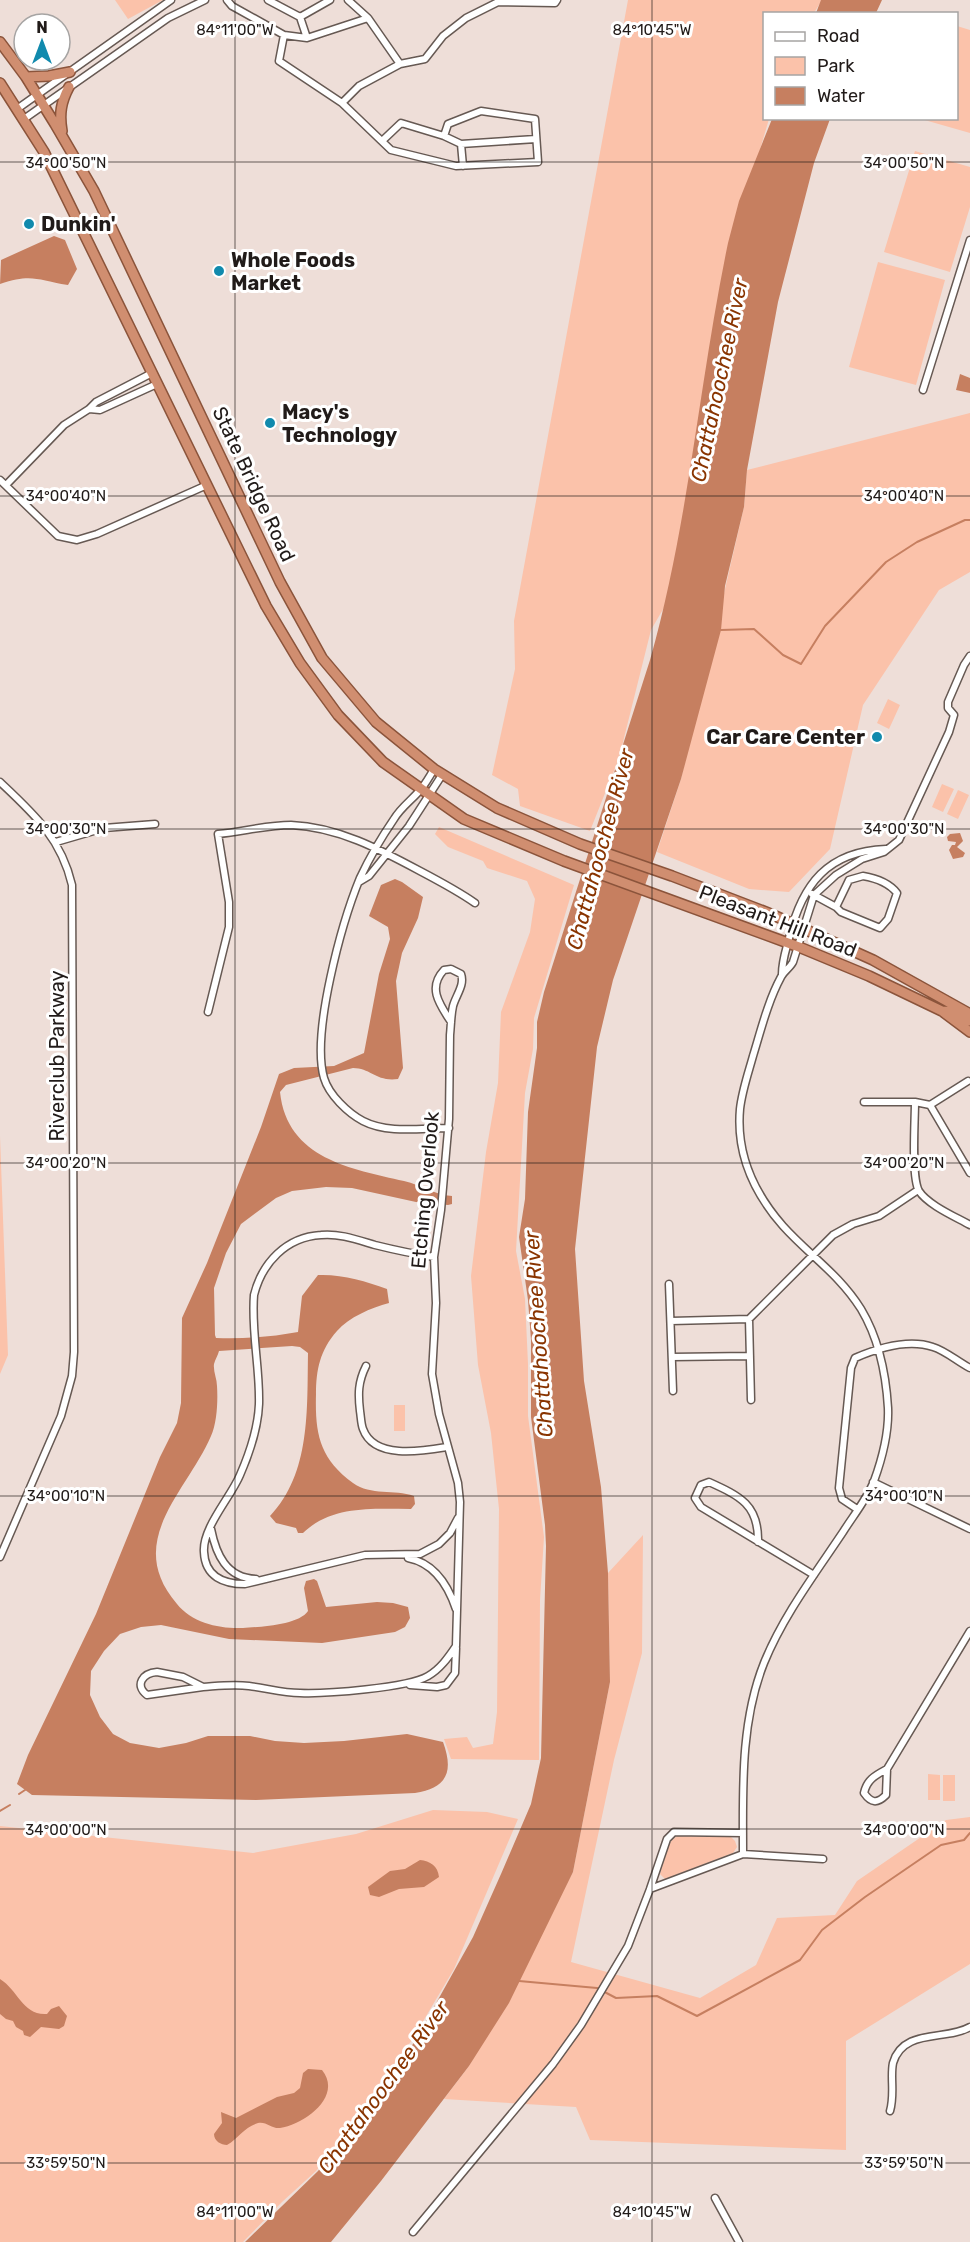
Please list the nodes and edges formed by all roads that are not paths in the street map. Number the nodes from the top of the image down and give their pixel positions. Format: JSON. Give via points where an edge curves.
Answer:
{"nodes":[{"id":1,"x":171,"y":0,"type":"edge"},
{"id":2,"x":205,"y":0,"type":"edge"},
{"id":3,"x":227,"y":0,"type":"edge"},
{"id":4,"x":268,"y":0,"type":"edge"},
{"id":5,"x":330,"y":0,"type":"edge"},
{"id":6,"x":348,"y":0,"type":"edge"},
{"id":7,"x":557,"y":0,"type":"edge"},
{"id":8,"x":535,"y":1,"type":"edge"},
{"id":9,"x":300,"y":17,"type":"junction"},
{"id":10,"x":368,"y":18,"type":"junction"},
{"id":11,"x":284,"y":35,"type":"junction"},
{"id":12,"x":307,"y":38,"type":"junction"},
{"id":13,"x":0,"y":42,"type":"edge"},
{"id":14,"x":400,"y":64,"type":"junction"},
{"id":15,"x":72,"y":71,"type":"edge"},
{"id":16,"x":70,"y":72,"type":"joint"},
{"id":17,"x":26,"y":77,"type":"junction"},
{"id":18,"x":0,"y":83,"type":"edge"},
{"id":19,"x":69,"y":87,"type":"junction"},
{"id":20,"x":38,"y":96,"type":"junction"},
{"id":21,"x":342,"y":103,"type":"junction"},
{"id":22,"x":43,"y":105,"type":"junction"},
{"id":23,"x":17,"y":109,"type":"junction"},
{"id":24,"x":24,"y":119,"type":"junction"},
{"id":25,"x":63,"y":136,"type":"junction"},
{"id":26,"x":444,"y":136,"type":"junction"},
{"id":27,"x":536,"y":139,"type":"junction"},
{"id":28,"x":382,"y":141,"type":"junction"},
{"id":29,"x":461,"y":144,"type":"junction"},
{"id":30,"x":463,"y":166,"type":"junction"},
{"id":31,"x":970,"y":240,"type":"edge"},
{"id":32,"x":152,"y":373,"type":"junction"},
{"id":33,"x":157,"y":384,"type":"junction"},
{"id":34,"x":923,"y":390,"type":"dead end"},
{"id":35,"x":89,"y":409,"type":"junction"},
{"id":36,"x":3,"y":483,"type":"edge"},
{"id":37,"x":207,"y":485,"type":"junction"},
{"id":38,"x":970,"y":656,"type":"edge"},
{"id":39,"x":438,"y":772,"type":"junction"},
{"id":40,"x":0,"y":782,"type":"edge"},
{"id":41,"x":425,"y":791,"type":"junction"},
{"id":42,"x":155,"y":824,"type":"dead end"},
{"id":43,"x":56,"y":842,"type":"junction"},
{"id":44,"x":579,"y":843,"type":"joint"},
{"id":45,"x":376,"y":849,"type":"junction"},
{"id":46,"x":889,"y":849,"type":"junction"},
{"id":47,"x":386,"y":854,"type":"junction"},
{"id":48,"x":564,"y":861,"type":"joint"},
{"id":49,"x":359,"y":882,"type":"junction"},
{"id":50,"x":806,"y":891,"type":"junction"},
{"id":51,"x":814,"y":895,"type":"junction"},
{"id":52,"x":475,"y":903,"type":"dead end"},
{"id":53,"x":836,"y":907,"type":"junction"},
{"id":54,"x":793,"y":924,"type":"junction"},
{"id":55,"x":803,"y":928,"type":"junction"},
{"id":56,"x":788,"y":943,"type":"junction"},
{"id":57,"x":799,"y":947,"type":"junction"},
{"id":58,"x":782,"y":974,"type":"junction"},
{"id":59,"x":942,"y":1011,"type":"junction"},
{"id":60,"x":208,"y":1012,"type":"dead end"},
{"id":61,"x":970,"y":1014,"type":"edge"},
{"id":62,"x":970,"y":1021,"type":"edge"},
{"id":63,"x":451,"y":1022,"type":"junction"},
{"id":64,"x":970,"y":1032,"type":"edge"},
{"id":65,"x":968,"y":1081,"type":"dead end"},
{"id":66,"x":864,"y":1102,"type":"dead end"},
{"id":67,"x":915,"y":1102,"type":"junction"},
{"id":68,"x":930,"y":1105,"type":"junction"},
{"id":69,"x":448,"y":1128,"type":"junction"},
{"id":70,"x":970,"y":1173,"type":"edge"},
{"id":71,"x":918,"y":1190,"type":"junction"},
{"id":72,"x":970,"y":1225,"type":"edge"},
{"id":73,"x":813,"y":1253,"type":"junction"},
{"id":74,"x":434,"y":1257,"type":"junction"},
{"id":75,"x":669,"y":1284,"type":"dead end"},
{"id":76,"x":749,"y":1319,"type":"junction"},
{"id":77,"x":671,"y":1321,"type":"junction"},
{"id":78,"x":878,"y":1350,"type":"junction"},
{"id":79,"x":750,"y":1356,"type":"junction"},
{"id":80,"x":672,"y":1357,"type":"junction"},
{"id":81,"x":366,"y":1366,"type":"dead end"},
{"id":82,"x":970,"y":1368,"type":"edge"},
{"id":83,"x":673,"y":1391,"type":"dead end"},
{"id":84,"x":751,"y":1400,"type":"dead end"},
{"id":85,"x":447,"y":1447,"type":"junction"},
{"id":86,"x":873,"y":1482,"type":"junction"},
{"id":87,"x":857,"y":1509,"type":"junction"},
{"id":88,"x":459,"y":1517,"type":"junction"},
{"id":89,"x":211,"y":1528,"type":"junction"},
{"id":90,"x":970,"y":1528,"type":"edge"},
{"id":91,"x":758,"y":1542,"type":"junction"},
{"id":92,"x":396,"y":1555,"type":"junction"},
{"id":93,"x":0,"y":1557,"type":"edge"},
{"id":94,"x":814,"y":1575,"type":"junction"},
{"id":95,"x":261,"y":1579,"type":"junction"},
{"id":96,"x":457,"y":1618,"type":"junction"},
{"id":97,"x":970,"y":1631,"type":"edge"},
{"id":98,"x":456,"y":1646,"type":"junction"},
{"id":99,"x":403,"y":1684,"type":"junction"},
{"id":100,"x":203,"y":1687,"type":"junction"},
{"id":101,"x":887,"y":1769,"type":"junction"},
{"id":102,"x":743,"y":1833,"type":"junction"},
{"id":103,"x":743,"y":1854,"type":"junction"},
{"id":104,"x":823,"y":1859,"type":"dead end"},
{"id":105,"x":650,"y":1889,"type":"junction"},
{"id":106,"x":970,"y":2027,"type":"edge"},
{"id":107,"x":890,"y":2111,"type":"dead end"},
{"id":108,"x":715,"y":2198,"type":"dead end"},
{"id":109,"x":413,"y":2232,"type":"dead end"},
{"id":110,"x":739,"y":2242,"type":"edge"}],
"edges":[{"from":1,"to":15,"type":"street"},
{"from":2,"to":19,"type":"street","via":[[168,18]]},
{"from":3,"to":11,"type":"street"},
{"from":4,"to":9,"type":"street"},
{"from":5,"to":9,"type":"street"},
{"from":6,"to":10,"type":"street"},
{"from":7,"to":8,"type":"street"},
{"from":8,"to":14,"type":"street","via":[[498,2],[466,18],[443,36],[425,59]]},
{"from":9,"to":12,"type":"street"},
{"from":10,"to":12,"type":"street"},
{"from":10,"to":14,"type":"street"},
{"from":11,"to":12,"type":"street"},
{"from":11,"to":21,"type":"street","via":[[279,61]]},
{"from":13,"to":17,"type":"highway","name":"State Bridge Road"},
{"from":14,"to":21,"type":"street","via":[[359,86]]},
{"from":16,"to":17,"type":"highway"},
{"from":16,"to":20,"type":"street"},
{"from":17,"to":20,"type":"highway","name":"State Bridge Road"},
{"from":18,"to":23,"type":"highway","name":"State Bridge Road"},
{"from":19,"to":22,"type":"street"},
{"from":19,"to":25,"type":"highway","via":[[60,111]]},
{"from":20,"to":22,"type":"highway","name":"State Bridge Road"},
{"from":20,"to":23,"type":"street"},
{"from":21,"to":28,"type":"street"},
{"from":22,"to":24,"type":"street"},
{"from":22,"to":25,"type":"highway","name":"State Bridge Road"},
{"from":23,"to":24,"type":"highway","name":"State Bridge Road"},
{"from":24,"to":32,"type":"highway","name":"State Bridge Road","via":[[44,152]]},
{"from":25,"to":39,"type":"highway","name":"State Bridge Road","via":[[152,310],[280,582],[322,658],[376,722]]},
{"from":26,"to":27,"type":"street","via":[[448,124],[481,111],[535,119]]},
{"from":26,"to":28,"type":"street","via":[[401,123]]},
{"from":26,"to":29,"type":"street"},
{"from":27,"to":29,"type":"street"},
{"from":27,"to":30,"type":"street","via":[[538,162]]},
{"from":28,"to":30,"type":"street","via":[[391,150]]},
{"from":29,"to":30,"type":"street"},
{"from":31,"to":34,"type":"street"},
{"from":32,"to":33,"type":"highway","name":"State Bridge Road"},
{"from":32,"to":35,"type":"street"},
{"from":33,"to":35,"type":"street","via":[[100,410]]},
{"from":33,"to":37,"type":"highway","name":"State Bridge Road"},
{"from":35,"to":36,"type":"street","via":[[64,425]]},
{"from":36,"to":37,"type":"street","via":[[58,536],[77,540]]},
{"from":37,"to":41,"type":"highway","name":"State Bridge Road","via":[[266,606],[300,663],[338,715],[383,762]]},
{"from":38,"to":46,"type":"street","via":[[950,695],[948,708],[954,715],[949,732],[899,840]]},
{"from":39,"to":41,"type":"street"},
{"from":39,"to":44,"type":"highway","name":"State Bridge Road","via":[[497,808]]},
{"from":40,"to":43,"type":"street","name":"Riverclub Parkway"},
{"from":41,"to":45,"type":"street","via":[[394,817]]},
{"from":41,"to":47,"type":"street","via":[[415,818]]},
{"from":41,"to":48,"type":"highway","name":"State Bridge Road","via":[[464,819]]},
{"from":42,"to":43,"type":"street","via":[[104,828]]},
{"from":43,"to":93,"type":"street","name":"Riverclub Parkway","via":[[68,869],[73,900],[74,1352],[61,1416]]},
{"from":44,"to":54,"type":"highway","name":"Pleasant Hill Road"},
{"from":45,"to":47,"type":"street"},
{"from":45,"to":49,"type":"street"},
{"from":45,"to":60,"type":"street","via":[[348,836],[309,826],[265,826],[218,834],[229,927]]},
{"from":46,"to":50,"type":"street","via":[[864,850],[835,862]]},
{"from":46,"to":51,"type":"street","via":[[861,860]]},
{"from":47,"to":49,"type":"street","via":[[369,876]]},
{"from":47,"to":52,"type":"street"},
{"from":48,"to":56,"type":"highway","name":"Pleasant Hill Road"},
{"from":49,"to":69,"type":"street","via":[[326,1001],[324,1078],[332,1094],[365,1122],[390,1128]]},
{"from":50,"to":51,"type":"street"},
{"from":50,"to":54,"type":"street"},
{"from":51,"to":53,"type":"street"},
{"from":51,"to":55,"type":"street"},
{"from":53,"to":53,"type":"street","via":[[880,928],[888,919],[897,893],[872,878],[857,877],[849,880]]},
{"from":54,"to":55,"type":"highway","name":"Pleasant Hill Road"},
{"from":54,"to":56,"type":"street"},
{"from":55,"to":57,"type":"street"},
{"from":55,"to":61,"type":"highway","name":"Pleasant Hill Road","via":[[873,960]]},
{"from":56,"to":57,"type":"highway","name":"Pleasant Hill Road"},
{"from":56,"to":58,"type":"street"},
{"from":57,"to":58,"type":"street","via":[[790,969]]},
{"from":57,"to":59,"type":"highway","name":"Pleasant Hill Road"},
{"from":58,"to":73,"type":"street","via":[[742,1092],[742,1148],[757,1191],[784,1227]]},
{"from":59,"to":62,"type":"highway","via":[[957,1012]]},
{"from":59,"to":64,"type":"highway","name":"Pleasant Hill Road"},
{"from":63,"to":63,"type":"street","name":"Etching Overlook","via":[[463,979],[451,969],[444,970],[435,985],[438,1001]]},
{"from":63,"to":69,"type":"street","name":"Etching Overlook"},
{"from":65,"to":68,"type":"street"},
{"from":66,"to":67,"type":"street"},
{"from":67,"to":68,"type":"street"},
{"from":67,"to":71,"type":"street"},
{"from":68,"to":70,"type":"street"},
{"from":69,"to":74,"type":"street","name":"Etching Overlook"},
{"from":71,"to":72,"type":"street"},
{"from":71,"to":73,"type":"street","via":[[879,1216],[841,1229]]},
{"from":73,"to":76,"type":"street"},
{"from":73,"to":78,"type":"street","via":[[860,1309]]},
{"from":74,"to":85,"type":"street","name":"Etching Overlook","via":[[432,1374]]},
{"from":74,"to":89,"type":"street","via":[[321,1234],[303,1238],[273,1256],[257,1281],[253,1308],[259,1405],[256,1429],[239,1478]]},
{"from":75,"to":77,"type":"street"},
{"from":76,"to":77,"type":"street"},
{"from":76,"to":79,"type":"street"},
{"from":77,"to":80,"type":"street"},
{"from":78,"to":82,"type":"street","via":[[916,1343],[935,1348]]},
{"from":78,"to":86,"type":"street","via":[[888,1411]]},
{"from":78,"to":87,"type":"street","via":[[855,1358],[851,1368],[839,1488],[842,1499]]},
{"from":79,"to":80,"type":"street"},
{"from":79,"to":84,"type":"street"},
{"from":80,"to":83,"type":"street"},
{"from":81,"to":85,"type":"street","via":[[358,1391],[363,1429],[369,1440],[394,1450]]},
{"from":85,"to":88,"type":"street","name":"Etching Overlook","via":[[458,1483]]},
{"from":86,"to":87,"type":"street"},
{"from":86,"to":90,"type":"street"},
{"from":87,"to":94,"type":"street"},
{"from":88,"to":92,"type":"street","via":[[439,1544],[420,1554]]},
{"from":88,"to":96,"type":"street","name":"Etching Overlook"},
{"from":89,"to":95,"type":"street","via":[[224,1564],[239,1576]]},
{"from":89,"to":95,"type":"street","via":[[204,1542],[204,1555],[215,1576],[238,1584]]},
{"from":91,"to":91,"type":"street","via":[[755,1514],[750,1508],[729,1491],[709,1482],[701,1485],[695,1498],[701,1507]]},
{"from":91,"to":94,"type":"street"},
{"from":92,"to":95,"type":"street","via":[[365,1556]]},
{"from":92,"to":96,"type":"street","via":[[417,1559],[435,1572],[449,1589]]},
{"from":94,"to":102,"type":"street","via":[[775,1639],[756,1690],[746,1732]]},
{"from":96,"to":98,"type":"street","name":"Etching Overlook"},
{"from":97,"to":101,"type":"street"},
{"from":98,"to":99,"type":"street","name":"Etching Overlook","via":[[438,1670]]},
{"from":98,"to":99,"type":"street","name":"Etching Overlook","via":[[454,1673],[446,1685]]},
{"from":99,"to":100,"type":"street","name":"Etching Overlook","via":[[321,1693],[230,1685]]},
{"from":100,"to":100,"type":"street","name":"Etching Overlook","via":[[183,1677],[157,1672],[146,1675],[140,1684],[147,1695]]},
{"from":101,"to":101,"type":"street","via":[[886,1795],[880,1801],[868,1799],[864,1793],[871,1778]]},
{"from":102,"to":103,"type":"street"},
{"from":102,"to":105,"type":"street","via":[[674,1832],[667,1839]]},
{"from":103,"to":104,"type":"street"},
{"from":103,"to":105,"type":"street"},
{"from":105,"to":109,"type":"street","via":[[628,1946],[553,2064]]},
{"from":106,"to":107,"type":"street","via":[[960,2033],[916,2038],[902,2048],[893,2064]]},
{"from":108,"to":110,"type":"street"}]}
